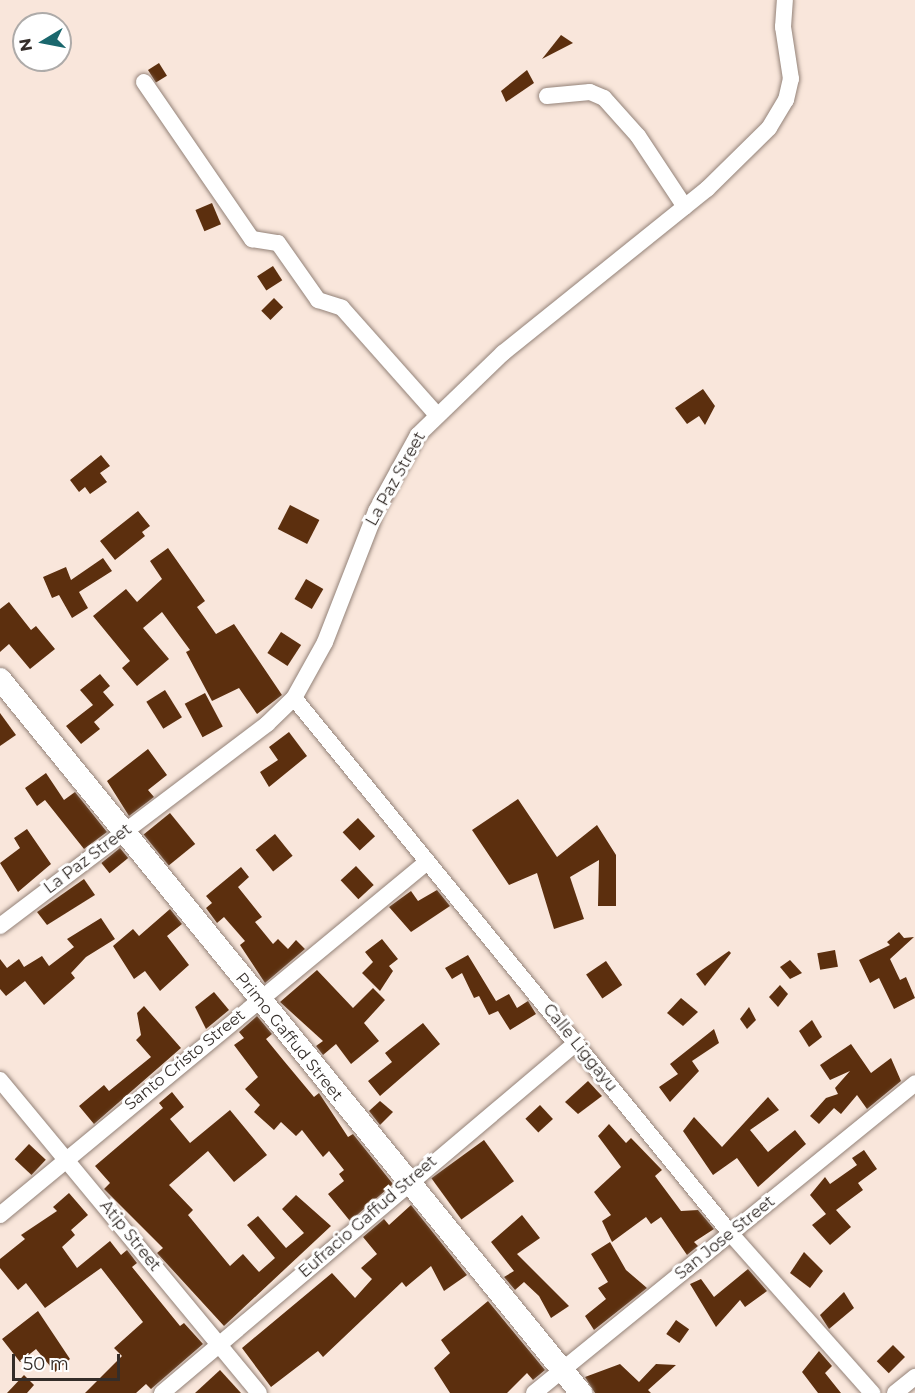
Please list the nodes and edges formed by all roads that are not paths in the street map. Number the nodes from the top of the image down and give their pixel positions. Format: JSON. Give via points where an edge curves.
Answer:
{"nodes":[{"id":1,"x":785,"y":0,"type":"edge"},
{"id":2,"x":144,"y":82,"type":"dead end"},
{"id":3,"x":547,"y":96,"type":"dead end"},
{"id":4,"x":685,"y":207,"type":"junction"},
{"id":5,"x":436,"y":414,"type":"junction"},
{"id":6,"x":0,"y":679,"type":"edge"},
{"id":7,"x":294,"y":698,"type":"junction"},
{"id":8,"x":123,"y":833,"type":"junction"},
{"id":9,"x":427,"y":862,"type":"junction"},
{"id":10,"x":0,"y":926,"type":"edge"},
{"id":11,"x":259,"y":1000,"type":"junction"},
{"id":12,"x":576,"y":1043,"type":"junction"},
{"id":13,"x":0,"y":1080,"type":"edge"},
{"id":14,"x":915,"y":1083,"type":"edge"},
{"id":15,"x":66,"y":1158,"type":"junction"},
{"id":16,"x":409,"y":1181,"type":"junction"},
{"id":17,"x":0,"y":1215,"type":"edge"},
{"id":18,"x":731,"y":1234,"type":"junction"},
{"id":19,"x":220,"y":1346,"type":"junction"},
{"id":20,"x":561,"y":1370,"type":"junction"},
{"id":21,"x":915,"y":1377,"type":"edge"},
{"id":22,"x":162,"y":1393,"type":"edge"},
{"id":23,"x":259,"y":1393,"type":"edge"},
{"id":24,"x":534,"y":1393,"type":"edge"},
{"id":25,"x":581,"y":1393,"type":"edge"},
{"id":26,"x":872,"y":1393,"type":"edge"},
{"id":27,"x":896,"y":1393,"type":"edge"}],
"edges":[{"from":1,"to":4,"type":"street","name":"La Paz Street","via":[[783,27],[791,79],[786,100],[746,153]]},
{"from":2,"to":5,"type":"street","via":[[252,239],[278,243],[318,300],[342,308]]},
{"from":3,"to":4,"type":"street","via":[[590,92],[604,98],[638,136]]},
{"from":4,"to":5,"type":"street","name":"La Paz Street","via":[[503,353]]},
{"from":5,"to":7,"type":"street","name":"La Paz Street","via":[[418,435],[376,511],[326,642]]},
{"from":6,"to":8,"type":"main road","name":"Primo Gaffud Street"},
{"from":7,"to":8,"type":"street","name":"La Paz Street"},
{"from":7,"to":9,"type":"street","name":"Calle Liggayu"},
{"from":8,"to":10,"type":"street","name":"La Paz Street"},
{"from":8,"to":11,"type":"main road","name":"Primo Gaffud Street"},
{"from":9,"to":11,"type":"street","name":"Santo Cristo Street"},
{"from":9,"to":12,"type":"street","name":"Calle Liggayu"},
{"from":11,"to":15,"type":"street","name":"Santo Cristo Street"},
{"from":11,"to":16,"type":"main road","name":"Primo Gaffud Street"},
{"from":12,"to":16,"type":"street","name":"Eufracio Gaffud Street"},
{"from":12,"to":18,"type":"street","name":"Calle Liggayu"},
{"from":13,"to":15,"type":"street","name":"Atip Street"},
{"from":14,"to":18,"type":"street","name":"San Jose Street"},
{"from":15,"to":17,"type":"street","name":"Santo Cristo Street"},
{"from":15,"to":19,"type":"street","name":"Atip Street"},
{"from":16,"to":19,"type":"street","name":"Eufracio Gaffud Street"},
{"from":16,"to":20,"type":"main road","name":"Primo Gaffud Street"},
{"from":18,"to":20,"type":"street","name":"San Jose Street"},
{"from":18,"to":26,"type":"street","name":"Calle Liggayu"},
{"from":19,"to":22,"type":"street","name":"Eufracio Gaffud Street"},
{"from":19,"to":23,"type":"street","name":"Atip Street"},
{"from":20,"to":24,"type":"street","name":"San Jose Street"},
{"from":20,"to":25,"type":"main road","name":"Primo Gaffud Street"},
{"from":21,"to":27,"type":"street"}]}
